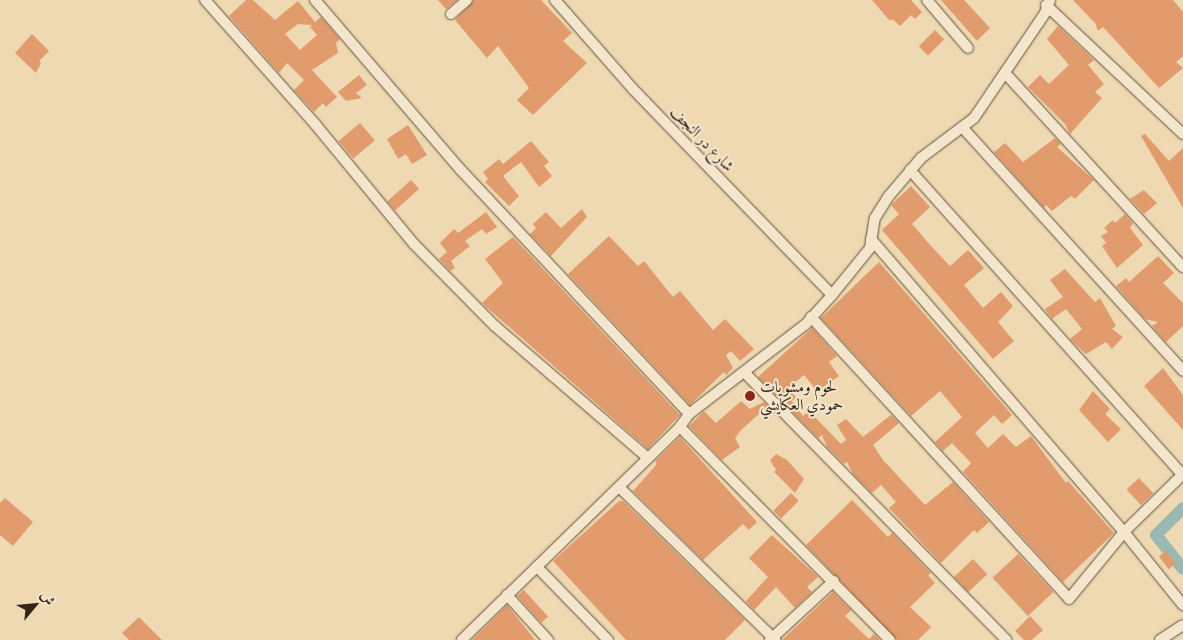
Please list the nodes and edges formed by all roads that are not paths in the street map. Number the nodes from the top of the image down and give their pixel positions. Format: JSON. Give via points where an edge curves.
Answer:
{"nodes":[{"id":1,"x":205,"y":0,"type":"edge"},
{"id":2,"x":315,"y":0,"type":"edge"},
{"id":3,"x":466,"y":0,"type":"edge"},
{"id":4,"x":555,"y":0,"type":"edge"},
{"id":5,"x":927,"y":0,"type":"edge"},
{"id":6,"x":1048,"y":2,"type":"edge"},
{"id":7,"x":451,"y":14,"type":"dead end"},
{"id":8,"x":968,"y":48,"type":"dead end"},
{"id":9,"x":1005,"y":72,"type":"junction"},
{"id":10,"x":962,"y":127,"type":"junction"},
{"id":11,"x":1183,"y":134,"type":"edge"},
{"id":12,"x":910,"y":170,"type":"junction"},
{"id":13,"x":871,"y":239,"type":"junction"},
{"id":14,"x":1183,"y":267,"type":"edge"},
{"id":15,"x":832,"y":295,"type":"junction"},
{"id":16,"x":811,"y":317,"type":"junction"},
{"id":17,"x":1183,"y":371,"type":"edge"},
{"id":18,"x":744,"y":372,"type":"junction"},
{"id":19,"x":689,"y":414,"type":"junction"},
{"id":20,"x":680,"y":427,"type":"junction"},
{"id":21,"x":648,"y":458,"type":"junction"},
{"id":22,"x":1183,"y":474,"type":"edge"},
{"id":23,"x":619,"y":487,"type":"junction"},
{"id":24,"x":1124,"y":532,"type":"junction"},
{"id":25,"x":536,"y":567,"type":"junction"},
{"id":26,"x":834,"y":581,"type":"junction"},
{"id":27,"x":508,"y":596,"type":"junction"},
{"id":28,"x":1183,"y":605,"type":"edge"},
{"id":29,"x":1183,"y":625,"type":"edge"},
{"id":30,"x":773,"y":639,"type":"edge"},
{"id":31,"x":462,"y":640,"type":"edge"},
{"id":32,"x":548,"y":640,"type":"edge"},
{"id":33,"x":608,"y":640,"type":"edge"},
{"id":34,"x":890,"y":640,"type":"edge"},
{"id":35,"x":1006,"y":640,"type":"edge"},
{"id":36,"x":1160,"y":640,"type":"edge"}],
"edges":[{"from":1,"to":21,"type":"street","via":[[315,124],[414,244],[495,326]]},
{"from":2,"to":19,"type":"street","via":[[460,169]]},
{"from":3,"to":7,"type":"street"},
{"from":4,"to":15,"type":"street","name":"شارع در النجف","via":[[633,89]]},
{"from":5,"to":8,"type":"street"},
{"from":6,"to":9,"type":"street","via":[[1045,13]]},
{"from":6,"to":11,"type":"street"},
{"from":9,"to":10,"type":"street","via":[[974,118]]},
{"from":9,"to":14,"type":"street"},
{"from":10,"to":12,"type":"street"},
{"from":10,"to":17,"type":"street"},
{"from":12,"to":13,"type":"street","via":[[875,218]]},
{"from":12,"to":22,"type":"street"},
{"from":13,"to":15,"type":"street","via":[[870,248]]},
{"from":13,"to":24,"type":"street"},
{"from":15,"to":16,"type":"street"},
{"from":16,"to":18,"type":"street"},
{"from":16,"to":24,"type":"street","via":[[1069,599]]},
{"from":18,"to":19,"type":"street"},
{"from":18,"to":35,"type":"street"},
{"from":19,"to":20,"type":"street"},
{"from":20,"to":21,"type":"street"},
{"from":20,"to":26,"type":"street"},
{"from":21,"to":23,"type":"street"},
{"from":22,"to":24,"type":"street"},
{"from":23,"to":25,"type":"street"},
{"from":23,"to":30,"type":"street"},
{"from":24,"to":28,"type":"street"},
{"from":25,"to":27,"type":"street"},
{"from":25,"to":33,"type":"street"},
{"from":26,"to":30,"type":"street"},
{"from":26,"to":34,"type":"street"},
{"from":27,"to":31,"type":"street"},
{"from":27,"to":32,"type":"street"},
{"from":29,"to":36,"type":"street"}]}
